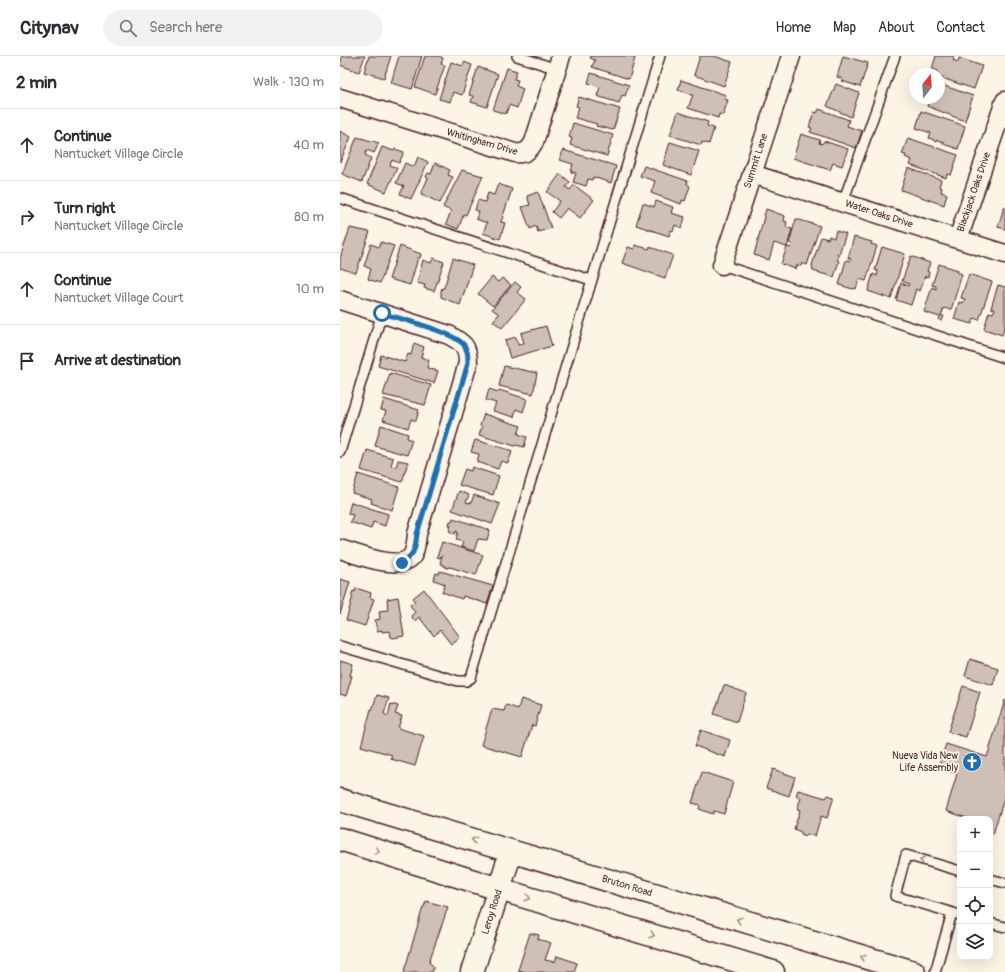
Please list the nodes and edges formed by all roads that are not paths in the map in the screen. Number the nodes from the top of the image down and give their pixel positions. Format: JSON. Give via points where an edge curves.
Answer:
{"nodes":[{"id":1,"x":517,"y":56,"type":"edge"},
{"id":2,"x":660,"y":56,"type":"edge"},
{"id":3,"x":791,"y":56,"type":"edge"},
{"id":4,"x":895,"y":56,"type":"edge"},
{"id":5,"x":559,"y":62,"type":"edge"},
{"id":6,"x":340,"y":98,"type":"edge"},
{"id":7,"x":1005,"y":101,"type":"edge"},
{"id":8,"x":752,"y":174,"type":"junction"},
{"id":9,"x":340,"y":198,"type":"edge"},
{"id":10,"x":843,"y":202,"type":"junction"},
{"id":11,"x":958,"y":239,"type":"junction"},
{"id":12,"x":1005,"y":254,"type":"edge"},
{"id":13,"x":722,"y":265,"type":"joint"},
{"id":14,"x":591,"y":280,"type":"junction"},
{"id":15,"x":340,"y":300,"type":"edge"},
{"id":16,"x":382,"y":313,"type":"junction"},
{"id":17,"x":1005,"y":358,"type":"edge"},
{"id":18,"x":340,"y":452,"type":"edge"},
{"id":19,"x":340,"y":549,"type":"edge"},
{"id":20,"x":340,"y":646,"type":"edge"},
{"id":21,"x":340,"y":800,"type":"edge"},
{"id":22,"x":340,"y":839,"type":"edge"},
{"id":23,"x":511,"y":852,"type":"junction"},
{"id":24,"x":957,"y":870,"type":"edge"},
{"id":25,"x":993,"y":880,"type":"edge"},
{"id":26,"x":1005,"y":883,"type":"edge"},
{"id":27,"x":499,"y":889,"type":"junction"},
{"id":28,"x":956,"y":914,"type":"edge"},
{"id":29,"x":993,"y":924,"type":"edge"},
{"id":30,"x":1005,"y":927,"type":"edge"},
{"id":31,"x":472,"y":972,"type":"edge"},
{"id":32,"x":773,"y":972,"type":"edge"},
{"id":33,"x":914,"y":972,"type":"edge"},
{"id":34,"x":935,"y":972,"type":"edge"}],
"edges":[{"from":1,"to":5,"type":"lane"},
{"from":2,"to":14,"type":"lane"},
{"from":3,"to":8,"type":"street","name":"Summit Lane"},
{"from":4,"to":10,"type":"lane"},
{"from":5,"to":6,"type":"street","name":"Whitingham Drive","via":[[534,142],[523,154]]},
{"from":7,"to":11,"type":"street","name":"Blackjack Oaks Drive"},
{"from":8,"to":10,"type":"street","name":"Water Oaks Drive"},
{"from":8,"to":13,"type":"street","name":"Summit Lane"},
{"from":9,"to":14,"type":"lane"},
{"from":10,"to":11,"type":"street","name":"Water Oaks Drive"},
{"from":11,"to":12,"type":"street","name":"Water Oaks Drive"},
{"from":13,"to":17,"type":"lane"},
{"from":14,"to":20,"type":"lane","via":[[471,678],[458,681]]},
{"from":15,"to":16,"type":"street"},
{"from":16,"to":18,"type":"lane"},
{"from":16,"to":19,"type":"street","via":[[460,341],[468,353],[468,363],[412,556],[402,563],[390,563]]},
{"from":23,"to":21,"type":"main road","name":"Bruton Road","one_way":true},
{"from":22,"to":27,"type":"main road","one_way":true},
{"from":23,"to":27,"type":"main road","name":"Leroy Road"},
{"from":33,"to":23,"type":"main road","name":"Bruton Road","one_way":true},
{"from":24,"to":28,"type":"lane","one_way":true,"via":[[906,856],[895,896]]},
{"from":25,"to":26,"type":"lane"},
{"from":27,"to":31,"type":"main road","name":"Leroy Road"},
{"from":27,"to":32,"type":"main road","one_way":true},
{"from":28,"to":34,"type":"lane"},
{"from":29,"to":30,"type":"lane"}]}
